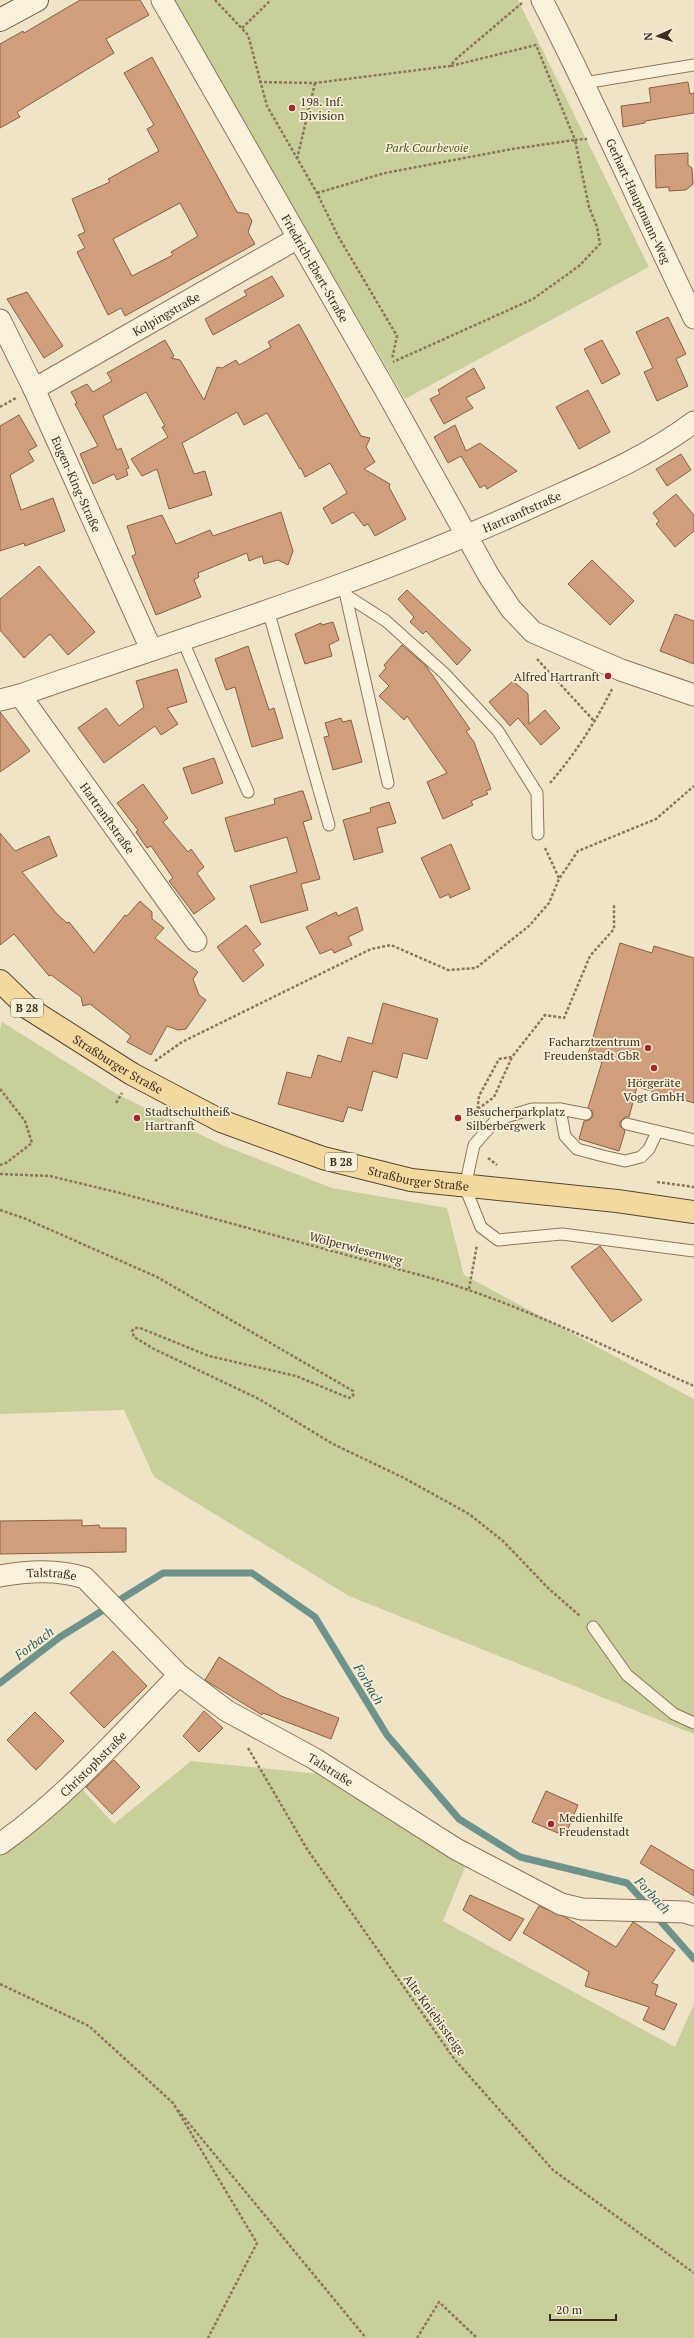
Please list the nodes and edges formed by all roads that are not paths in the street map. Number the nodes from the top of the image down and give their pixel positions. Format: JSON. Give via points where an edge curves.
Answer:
{"nodes":[{"id":1,"x":37,"y":0,"type":"edge"},
{"id":2,"x":162,"y":0,"type":"edge"},
{"id":3,"x":542,"y":0,"type":"edge"},
{"id":4,"x":0,"y":20,"type":"edge"},
{"id":5,"x":694,"y":65,"type":"edge"},
{"id":6,"x":584,"y":83,"type":"junction"},
{"id":7,"x":298,"y":238,"type":"junction"},
{"id":8,"x":694,"y":318,"type":"edge"},
{"id":9,"x":0,"y":320,"type":"edge"},
{"id":10,"x":34,"y":389,"type":"junction"},
{"id":11,"x":694,"y":422,"type":"edge"},
{"id":12,"x":467,"y":537,"type":"junction"},
{"id":13,"x":344,"y":590,"type":"junction"},
{"id":14,"x":268,"y":610,"type":"junction"},
{"id":15,"x":182,"y":639,"type":"junction"},
{"id":16,"x":151,"y":649,"type":"junction"},
{"id":17,"x":694,"y":695,"type":"edge"},
{"id":18,"x":10,"y":697,"type":"edge"},
{"id":19,"x":388,"y":783,"type":"dead end"},
{"id":20,"x":248,"y":792,"type":"dead end"},
{"id":21,"x":328,"y":825,"type":"dead end"},
{"id":22,"x":538,"y":834,"type":"road end"},
{"id":23,"x":196,"y":941,"type":"dead end"},
{"id":24,"x":0,"y":981,"type":"edge"},
{"id":25,"x":560,"y":1110,"type":"junction"},
{"id":26,"x":586,"y":1114,"type":"dead end"},
{"id":27,"x":627,"y":1124,"type":"dead end"},
{"id":28,"x":657,"y":1132,"type":"junction"},
{"id":29,"x":694,"y":1140,"type":"edge"},
{"id":30,"x":465,"y":1186,"type":"junction"},
{"id":31,"x":694,"y":1212,"type":"edge"},
{"id":32,"x":694,"y":1251,"type":"edge"},
{"id":33,"x":0,"y":1575,"type":"edge"},
{"id":34,"x":593,"y":1627,"type":"road end"},
{"id":35,"x":179,"y":1676,"type":"junction"},
{"id":36,"x":694,"y":1723,"type":"edge"},
{"id":37,"x":0,"y":1844,"type":"edge"},
{"id":38,"x":689,"y":1914,"type":"edge"}],
"edges":[{"from":1,"to":4,"type":"main road"},
{"from":2,"to":7,"type":"street","name":"Friedrich-Ebert-Straße"},
{"from":3,"to":6,"type":"street","name":"Gerhart-Hauptmann-Weg"},
{"from":5,"to":6,"type":"lane"},
{"from":6,"to":8,"type":"street","name":"Gerhart-Hauptmann-Weg"},
{"from":7,"to":10,"type":"street","name":"Kolpingstraße"},
{"from":7,"to":12,"type":"street","name":"Friedrich-Ebert-Straße"},
{"from":9,"to":10,"type":"street","name":"Eugen-King-Straße"},
{"from":10,"to":16,"type":"street","name":"Eugen-King-Straße"},
{"from":11,"to":12,"type":"street","name":"Hartranftstraße","via":[[672,439],[629,464]]},
{"from":12,"to":13,"type":"street","name":"Hartranftstraße"},
{"from":12,"to":17,"type":"street","name":"Friedrich-Ebert-Straße","via":[[511,609],[533,632],[621,670]]},
{"from":13,"to":14,"type":"street","name":"Hartranftstraße"},
{"from":13,"to":19,"type":"lane"},
{"from":13,"to":22,"type":"lane","via":[[386,621],[444,673],[498,731],[537,793]]},
{"from":14,"to":15,"type":"street","name":"Hartranftstraße"},
{"from":14,"to":21,"type":"lane"},
{"from":15,"to":16,"type":"street","name":"Hartranftstraße"},
{"from":15,"to":20,"type":"lane"},
{"from":16,"to":18,"type":"street","name":"Hartranftstraße"},
{"from":18,"to":23,"type":"street","name":"Hartranftstraße"},
{"from":24,"to":30,"type":"main road","name":"Straßburger Straße","number":"B 28","via":[[28,1008],[58,1029],[132,1074],[221,1121],[323,1158],[411,1180]]},
{"from":25,"to":26,"type":"lane"},
{"from":25,"to":28,"type":"lane","via":[[565,1136],[577,1149],[603,1156],[625,1160],[641,1157],[649,1150]]},
{"from":25,"to":30,"type":"lane","via":[[532,1109],[496,1120],[474,1146]]},
{"from":27,"to":28,"type":"lane"},
{"from":28,"to":29,"type":"lane"},
{"from":30,"to":31,"type":"main road","name":"Straßburger Straße","number":"B 28","via":[[609,1200]]},
{"from":30,"to":32,"type":"lane","via":[[481,1227],[498,1240],[562,1234]]},
{"from":33,"to":35,"type":"street","name":"Talstraße","via":[[49,1572],[70,1573],[85,1578]]},
{"from":34,"to":36,"type":"lane","via":[[627,1675],[674,1714]]},
{"from":35,"to":37,"type":"street","name":"Christophstraße","via":[[67,1788],[20,1830]]},
{"from":35,"to":38,"type":"street","name":"Talstraße","via":[[227,1711],[315,1759],[456,1849],[562,1904],[582,1909],[617,1908]]}]}
